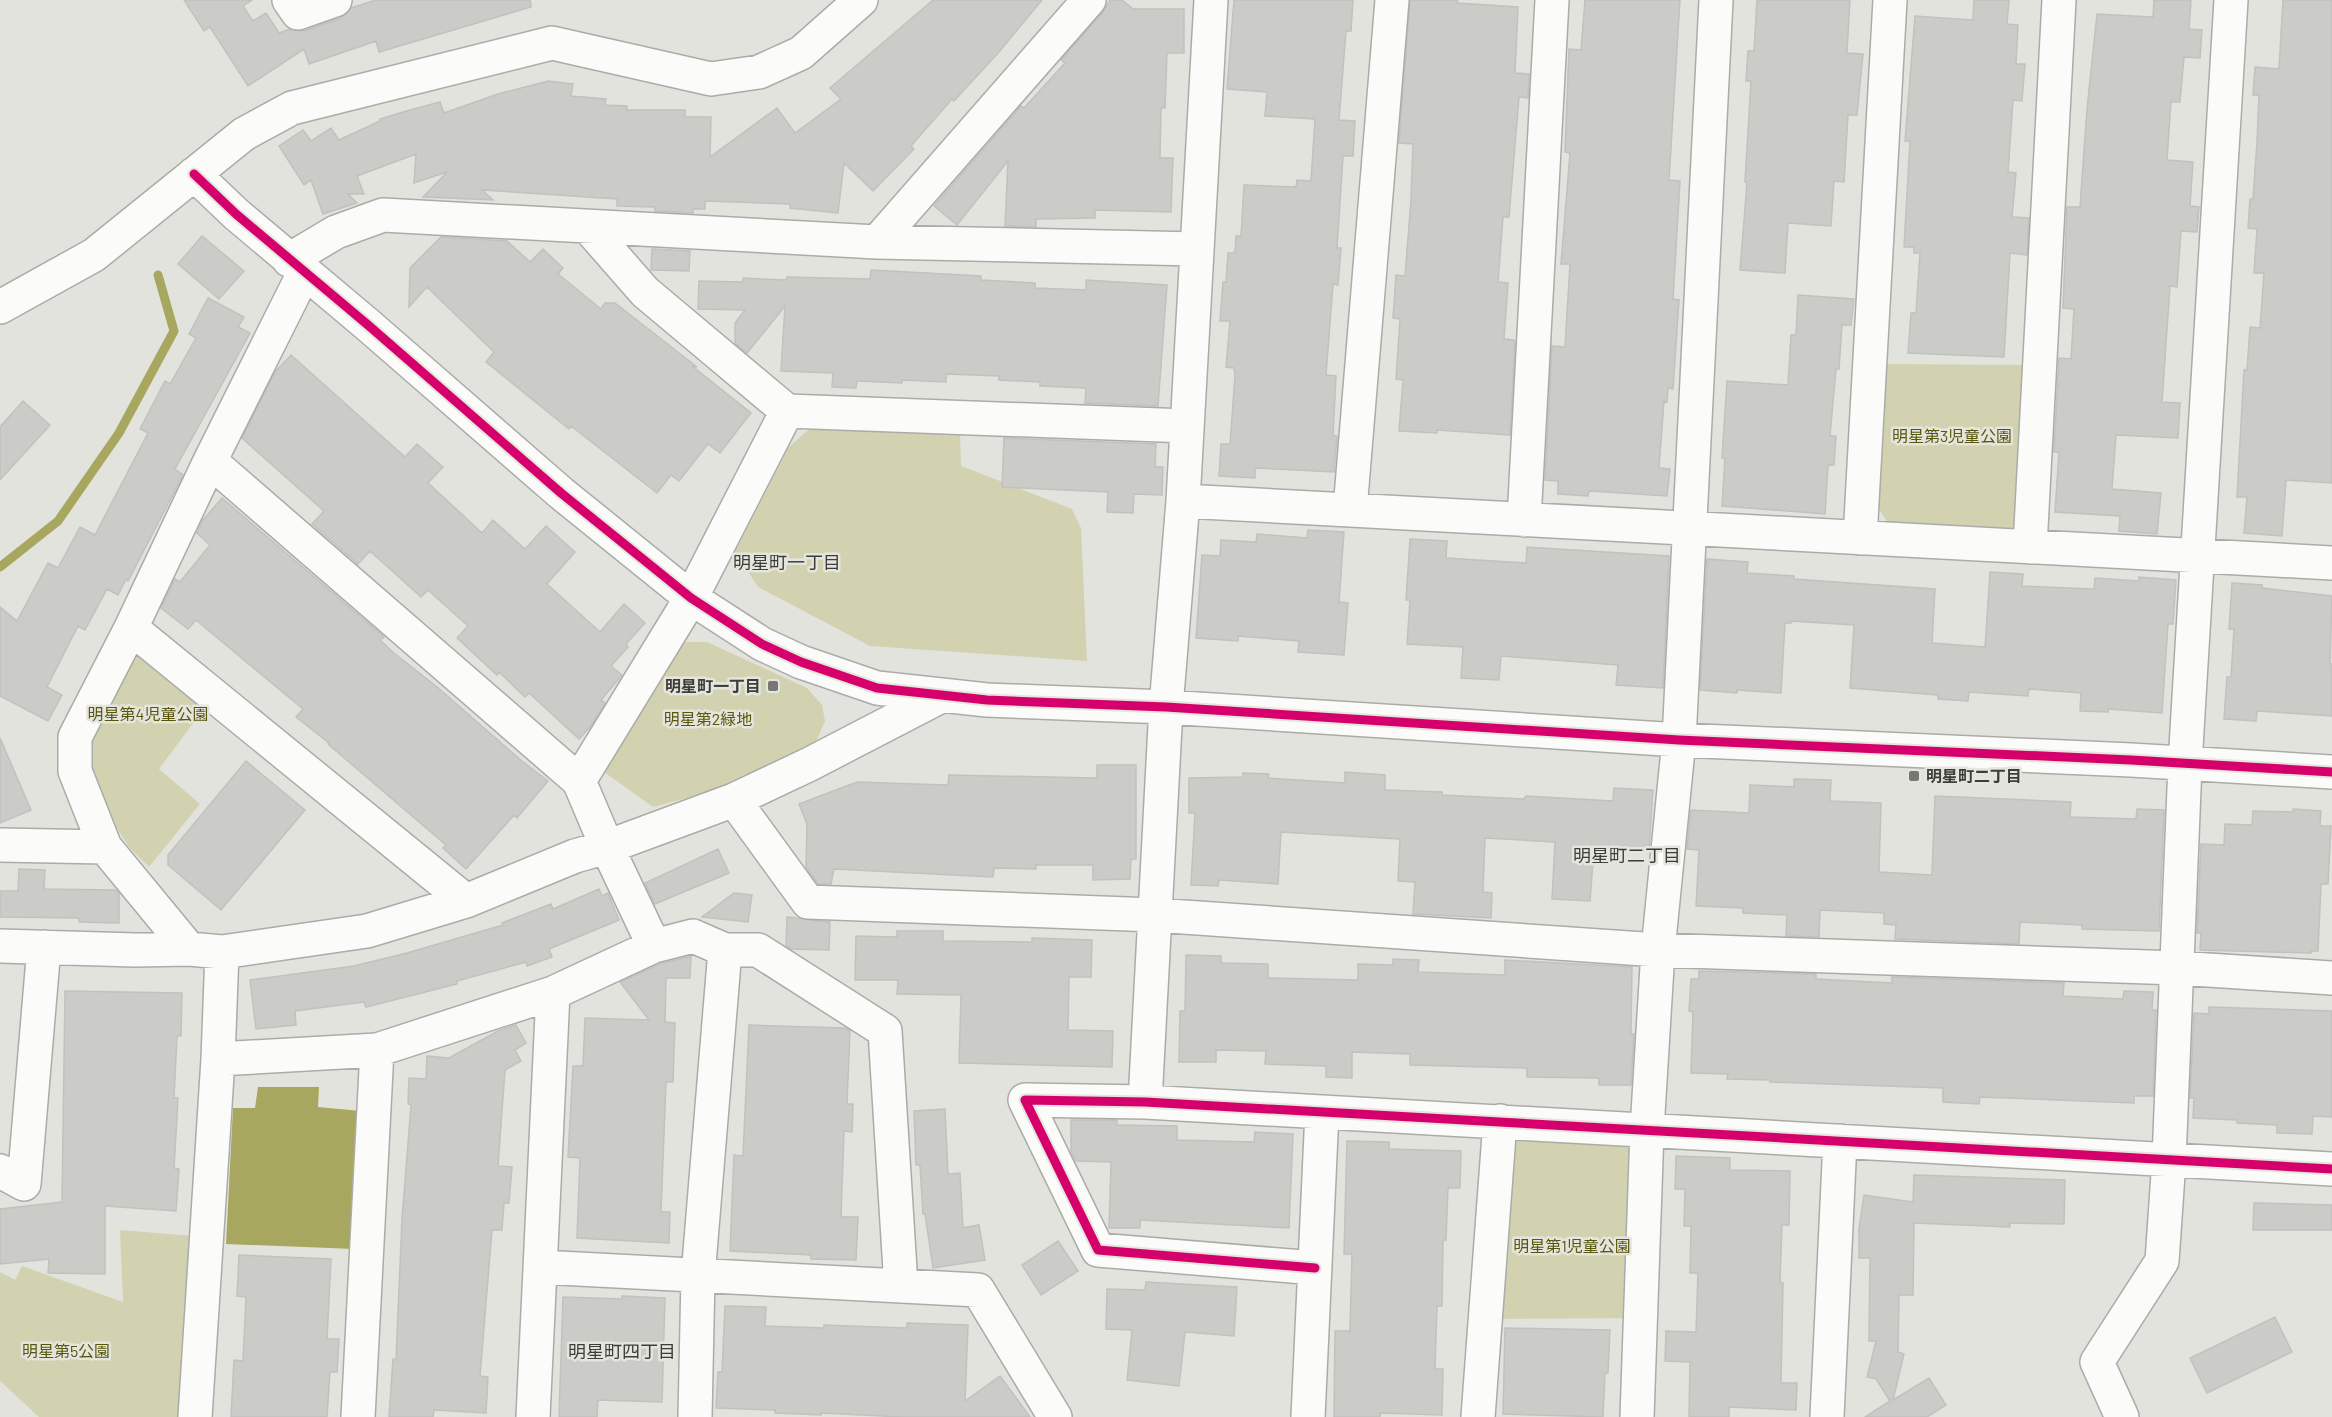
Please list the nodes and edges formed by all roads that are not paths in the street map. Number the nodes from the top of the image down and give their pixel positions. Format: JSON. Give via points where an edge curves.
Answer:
{"nodes":[{"id":1,"x":289,"y":0,"type":"edge"},
{"id":2,"x":335,"y":0,"type":"edge"},
{"id":3,"x":861,"y":0,"type":"edge"},
{"id":4,"x":1089,"y":0,"type":"edge"},
{"id":5,"x":1211,"y":0,"type":"edge"},
{"id":6,"x":1392,"y":0,"type":"edge"},
{"id":7,"x":1552,"y":0,"type":"edge"},
{"id":8,"x":1716,"y":0,"type":"edge"},
{"id":9,"x":1890,"y":0,"type":"edge"},
{"id":10,"x":2059,"y":0,"type":"edge"},
{"id":11,"x":2230,"y":0,"type":"edge"},
{"id":12,"x":194,"y":174,"type":"junction"},
{"id":13,"x":589,"y":228,"type":"junction"},
{"id":14,"x":877,"y":242,"type":"junction"},
{"id":15,"x":1197,"y":249,"type":"junction"},
{"id":16,"x":297,"y":266,"type":"junction"},
{"id":17,"x":0,"y":307,"type":"edge"},
{"id":18,"x":787,"y":411,"type":"junction"},
{"id":19,"x":1187,"y":426,"type":"junction"},
{"id":20,"x":210,"y":461,"type":"junction"},
{"id":21,"x":1183,"y":501,"type":"junction"},
{"id":22,"x":1350,"y":510,"type":"junction"},
{"id":23,"x":1524,"y":520,"type":"junction"},
{"id":24,"x":1691,"y":529,"type":"junction"},
{"id":25,"x":1860,"y":538,"type":"junction"},
{"id":26,"x":2030,"y":547,"type":"junction"},
{"id":27,"x":2197,"y":556,"type":"junction"},
{"id":28,"x":2332,"y":563,"type":"edge"},
{"id":29,"x":691,"y":598,"type":"junction"},
{"id":30,"x":130,"y":628,"type":"junction"},
{"id":31,"x":941,"y":696,"type":"junction"},
{"id":32,"x":1166,"y":707,"type":"junction"},
{"id":33,"x":1679,"y":740,"type":"junction"},
{"id":34,"x":2185,"y":764,"type":"junction"},
{"id":35,"x":2332,"y":772,"type":"edge"},
{"id":36,"x":579,"y":781,"type":"junction"},
{"id":37,"x":734,"y":800,"type":"junction"},
{"id":38,"x":0,"y":844,"type":"edge"},
{"id":39,"x":105,"y":847,"type":"junction"},
{"id":40,"x":607,"y":847,"type":"junction"},
{"id":41,"x":466,"y":901,"type":"junction"},
{"id":42,"x":1155,"y":915,"type":"junction"},
{"id":43,"x":0,"y":946,"type":"edge"},
{"id":44,"x":654,"y":946,"type":"junction"},
{"id":45,"x":44,"y":947,"type":"junction"},
{"id":46,"x":189,"y":949,"type":"junction"},
{"id":47,"x":725,"y":950,"type":"junction"},
{"id":48,"x":1658,"y":950,"type":"junction"},
{"id":49,"x":222,"y":952,"type":"junction"},
{"id":50,"x":2177,"y":968,"type":"junction"},
{"id":51,"x":2332,"y":978,"type":"edge"},
{"id":52,"x":553,"y":993,"type":"junction"},
{"id":53,"x":377,"y":1050,"type":"junction"},
{"id":54,"x":218,"y":1059,"type":"junction"},
{"id":55,"x":1145,"y":1102,"type":"junction"},
{"id":56,"x":1322,"y":1112,"type":"junction"},
{"id":57,"x":1500,"y":1121,"type":"junction"},
{"id":58,"x":1647,"y":1130,"type":"junction"},
{"id":59,"x":1840,"y":1141,"type":"junction"},
{"id":60,"x":2169,"y":1160,"type":"junction"},
{"id":61,"x":2332,"y":1169,"type":"edge"},
{"id":62,"x":0,"y":1171,"type":"edge"},
{"id":63,"x":540,"y":1268,"type":"junction"},
{"id":64,"x":1315,"y":1268,"type":"junction"},
{"id":65,"x":698,"y":1276,"type":"junction"},
{"id":66,"x":901,"y":1286,"type":"junction"},
{"id":67,"x":1831,"y":1410,"type":"edge"},
{"id":68,"x":195,"y":1417,"type":"edge"},
{"id":69,"x":358,"y":1417,"type":"edge"},
{"id":70,"x":533,"y":1417,"type":"edge"},
{"id":71,"x":695,"y":1417,"type":"edge"},
{"id":72,"x":1055,"y":1417,"type":"edge"},
{"id":73,"x":1308,"y":1417,"type":"edge"},
{"id":74,"x":1479,"y":1417,"type":"edge"},
{"id":75,"x":1637,"y":1417,"type":"edge"},
{"id":76,"x":2122,"y":1417,"type":"edge"}],
"edges":[{"from":1,"to":2,"type":"street","via":[[298,13]]},
{"from":3,"to":12,"type":"street","via":[[801,53],[759,72],[711,79],[552,43],[292,108],[244,134]]},
{"from":4,"to":14,"type":"street"},
{"from":5,"to":15,"type":"street"},
{"from":6,"to":22,"type":"street"},
{"from":7,"to":23,"type":"street"},
{"from":8,"to":24,"type":"street"},
{"from":9,"to":25,"type":"street"},
{"from":10,"to":26,"type":"street"},
{"from":11,"to":27,"type":"street"},
{"from":12,"to":16,"type":"street"},
{"from":12,"to":17,"type":"street","via":[[94,255]]},
{"from":13,"to":14,"type":"street"},
{"from":13,"to":16,"type":"street","via":[[383,215],[336,232]]},
{"from":13,"to":18,"type":"street","via":[[645,292]]},
{"from":14,"to":15,"type":"street"},
{"from":15,"to":19,"type":"street"},
{"from":16,"to":20,"type":"street"},
{"from":16,"to":29,"type":"street","via":[[561,493]]},
{"from":18,"to":19,"type":"street"},
{"from":18,"to":29,"type":"street"},
{"from":19,"to":21,"type":"street"},
{"from":20,"to":30,"type":"street"},
{"from":20,"to":36,"type":"street"},
{"from":21,"to":22,"type":"street"},
{"from":21,"to":32,"type":"street"},
{"from":22,"to":23,"type":"street"},
{"from":23,"to":24,"type":"street"},
{"from":24,"to":25,"type":"street"},
{"from":24,"to":33,"type":"street"},
{"from":25,"to":26,"type":"street"},
{"from":26,"to":27,"type":"street"},
{"from":27,"to":28,"type":"street"},
{"from":27,"to":34,"type":"street"},
{"from":29,"to":31,"type":"street","via":[[762,644],[801,662],[877,688]]},
{"from":29,"to":36,"type":"street"},
{"from":30,"to":39,"type":"street","via":[[75,737],[75,771]]},
{"from":30,"to":41,"type":"street"},
{"from":31,"to":32,"type":"street"},
{"from":31,"to":37,"type":"street"},
{"from":32,"to":33,"type":"street"},
{"from":32,"to":42,"type":"street"},
{"from":33,"to":34,"type":"street"},
{"from":33,"to":48,"type":"street"},
{"from":34,"to":35,"type":"street"},
{"from":34,"to":50,"type":"street"},
{"from":36,"to":40,"type":"street"},
{"from":37,"to":40,"type":"street"},
{"from":37,"to":42,"type":"street","via":[[808,902]]},
{"from":38,"to":39,"type":"street"},
{"from":39,"to":46,"type":"street"},
{"from":40,"to":41,"type":"street","via":[[575,856]]},
{"from":40,"to":44,"type":"street"},
{"from":41,"to":49,"type":"street","via":[[367,931]]},
{"from":42,"to":48,"type":"street"},
{"from":42,"to":55,"type":"street"},
{"from":43,"to":45,"type":"street"},
{"from":44,"to":47,"type":"street","via":[[693,936]]},
{"from":44,"to":52,"type":"street"},
{"from":45,"to":46,"type":"street"},
{"from":45,"to":62,"type":"street","via":[[24,1184]]},
{"from":46,"to":49,"type":"street"},
{"from":47,"to":65,"type":"street"},
{"from":47,"to":66,"type":"street","via":[[758,950],[885,1030]]},
{"from":48,"to":50,"type":"street"},
{"from":48,"to":58,"type":"street"},
{"from":49,"to":54,"type":"street"},
{"from":50,"to":51,"type":"street"},
{"from":50,"to":60,"type":"street"},
{"from":52,"to":53,"type":"street"},
{"from":52,"to":63,"type":"street"},
{"from":53,"to":54,"type":"street"},
{"from":53,"to":69,"type":"street"},
{"from":54,"to":68,"type":"street"},
{"from":55,"to":56,"type":"street"},
{"from":55,"to":64,"type":"street","via":[[1025,1100],[1098,1250]]},
{"from":56,"to":57,"type":"street"},
{"from":56,"to":64,"type":"street"},
{"from":57,"to":58,"type":"street"},
{"from":57,"to":74,"type":"street"},
{"from":58,"to":59,"type":"street"},
{"from":58,"to":75,"type":"street"},
{"from":59,"to":60,"type":"street"},
{"from":59,"to":67,"type":"street"},
{"from":60,"to":61,"type":"street"},
{"from":60,"to":76,"type":"street","via":[[2162,1261],[2097,1362]]},
{"from":63,"to":65,"type":"street"},
{"from":63,"to":70,"type":"street"},
{"from":64,"to":73,"type":"street"},
{"from":65,"to":66,"type":"street"},
{"from":65,"to":71,"type":"street"},
{"from":66,"to":72,"type":"street","via":[[978,1290]]}]}
